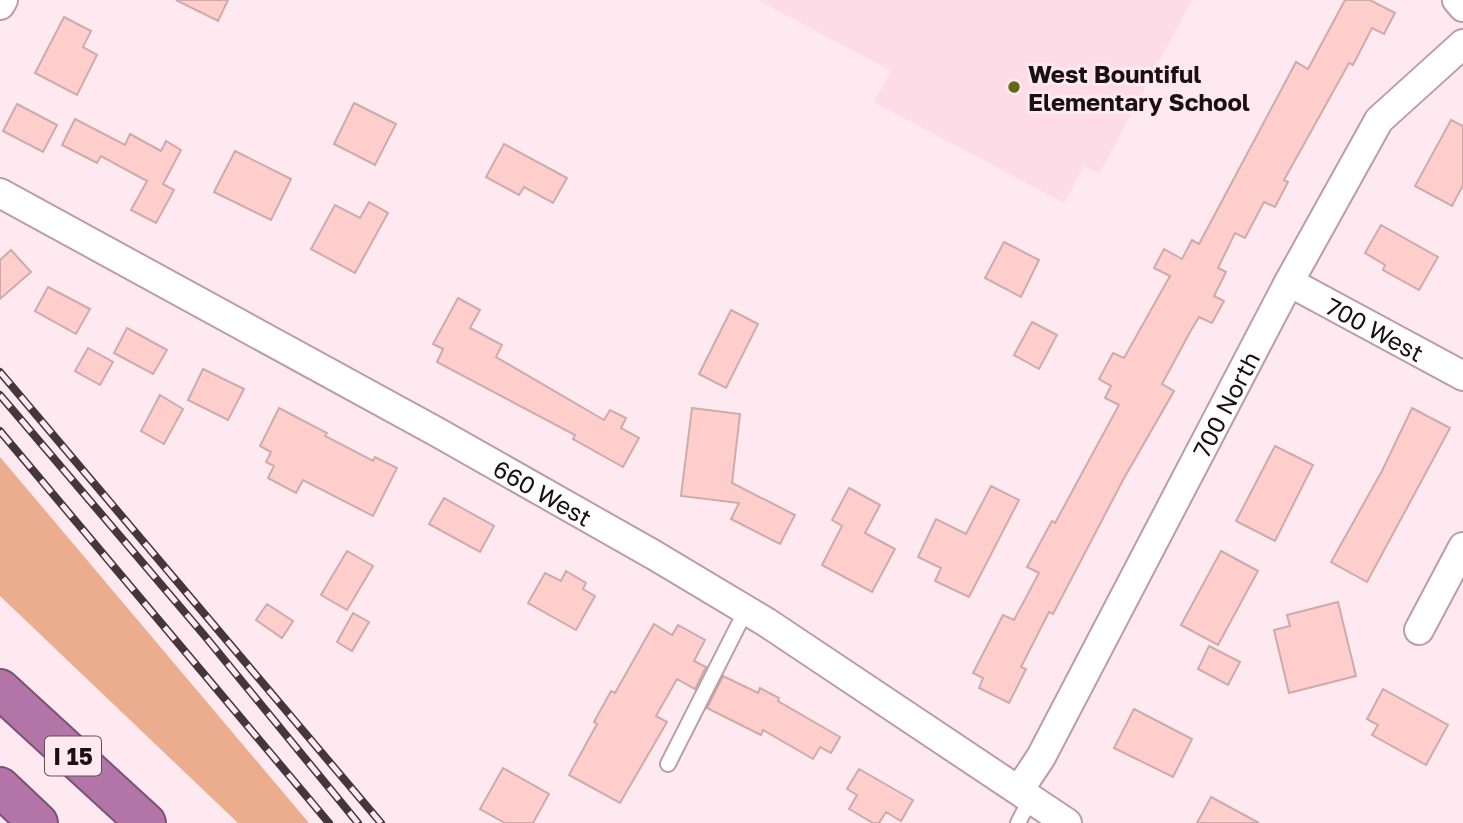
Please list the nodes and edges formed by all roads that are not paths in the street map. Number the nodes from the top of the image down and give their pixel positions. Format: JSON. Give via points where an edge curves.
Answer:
{"nodes":[{"id":1,"x":3,"y":0,"type":"edge"},
{"id":2,"x":1457,"y":0,"type":"edge"},
{"id":3,"x":0,"y":5,"type":"edge"},
{"id":4,"x":1463,"y":8,"type":"edge"},
{"id":5,"x":1463,"y":44,"type":"edge"},
{"id":6,"x":0,"y":193,"type":"edge"},
{"id":7,"x":1289,"y":282,"type":"junction"},
{"id":8,"x":1463,"y":376,"type":"edge"},
{"id":9,"x":1463,"y":547,"type":"edge"},
{"id":10,"x":746,"y":610,"type":"junction"},
{"id":11,"x":1419,"y":630,"type":"dead end"},
{"id":12,"x":0,"y":689,"type":"edge"},
{"id":13,"x":668,"y":764,"type":"dead end"},
{"id":14,"x":0,"y":787,"type":"edge"},
{"id":15,"x":1025,"y":794,"type":"junction"},
{"id":16,"x":38,"y":823,"type":"edge"},
{"id":17,"x":146,"y":823,"type":"edge"},
{"id":18,"x":1018,"y":823,"type":"edge"},
{"id":19,"x":1067,"y":823,"type":"edge"}],
"edges":[{"from":1,"to":3,"type":"street"},
{"from":2,"to":4,"type":"street"},
{"from":5,"to":7,"type":"street","name":"700 North","via":[[1379,120]]},
{"from":6,"to":10,"type":"street","name":"660 West","via":[[437,432]]},
{"from":7,"to":8,"type":"street","name":"700 West"},
{"from":7,"to":15,"type":"street","name":"700 North"},
{"from":9,"to":11,"type":"street"},
{"from":10,"to":13,"type":"lane"},
{"from":10,"to":15,"type":"street","name":"660 West"},
{"from":12,"to":17,"type":"highway","number":"I 15"},
{"from":14,"to":16,"type":"highway"},
{"from":15,"to":18,"type":"lane"},
{"from":15,"to":19,"type":"street","name":"660 West"}]}
